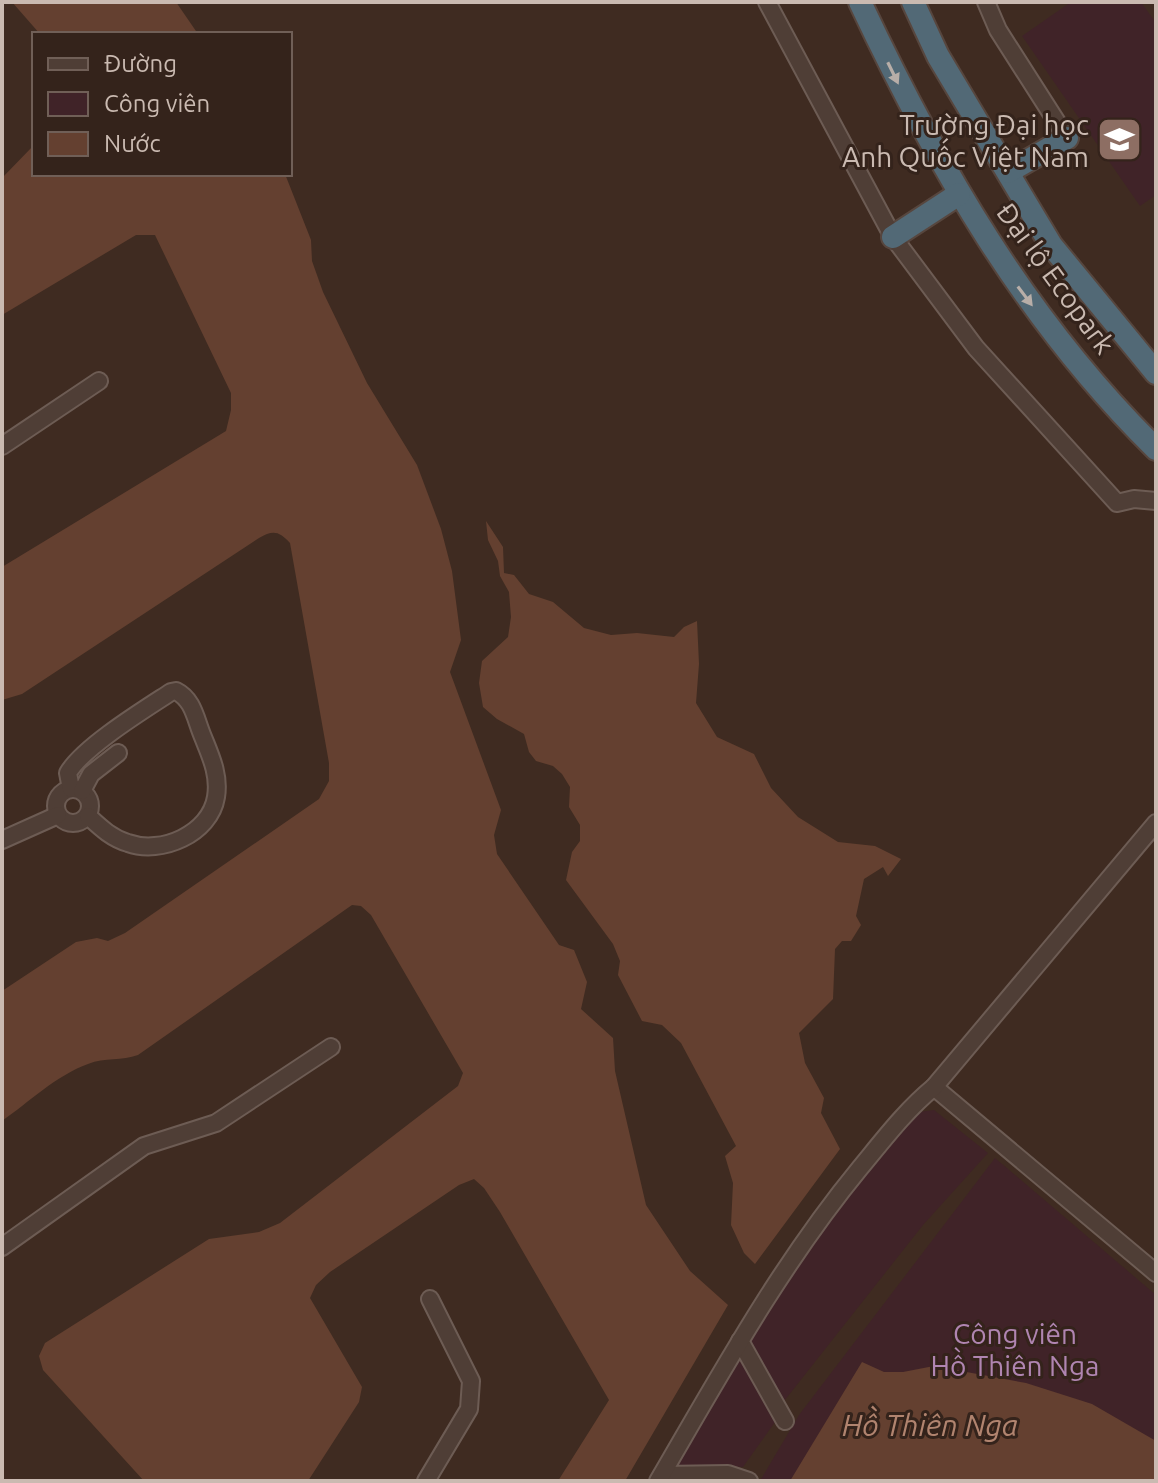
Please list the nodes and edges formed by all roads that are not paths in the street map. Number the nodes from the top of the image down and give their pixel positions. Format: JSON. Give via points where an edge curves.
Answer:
{"nodes":[{"id":1,"x":767,"y":2,"type":"edge"},
{"id":2,"x":860,"y":2,"type":"edge"},
{"id":3,"x":913,"y":2,"type":"edge"},
{"id":4,"x":986,"y":2,"type":"edge"},
{"id":5,"x":1067,"y":138,"type":"joint"},
{"id":6,"x":1008,"y":172,"type":"junction"},
{"id":7,"x":959,"y":194,"type":"junction"},
{"id":8,"x":893,"y":237,"type":"junction"},
{"id":9,"x":1156,"y":373,"type":"edge"},
{"id":10,"x":99,"y":381,"type":"dead end"},
{"id":11,"x":2,"y":446,"type":"edge"},
{"id":12,"x":1156,"y":449,"type":"edge"},
{"id":13,"x":1156,"y":501,"type":"edge"},
{"id":14,"x":118,"y":753,"type":"dead end"},
{"id":15,"x":76,"y":790,"type":"junction"},
{"id":16,"x":58,"y":815,"type":"junction"},
{"id":17,"x":88,"y":816,"type":"junction"},
{"id":18,"x":1156,"y":823,"type":"edge"},
{"id":19,"x":2,"y":840,"type":"edge"},
{"id":20,"x":331,"y":1047,"type":"dead end"},
{"id":21,"x":934,"y":1087,"type":"junction"},
{"id":22,"x":2,"y":1247,"type":"edge"},
{"id":23,"x":1156,"y":1273,"type":"edge"},
{"id":24,"x":430,"y":1299,"type":"dead end"},
{"id":25,"x":740,"y":1341,"type":"junction"},
{"id":26,"x":785,"y":1421,"type":"dead end"},
{"id":27,"x":660,"y":1478,"type":"edge"},
{"id":28,"x":426,"y":1481,"type":"edge"},
{"id":29,"x":749,"y":1481,"type":"edge"}],
"edges":[{"from":1,"to":8,"type":"street"},
{"from":2,"to":7,"type":"highway","name":"Đại lộ Ecopark","one_way":true},
{"from":3,"to":6,"type":"highway","name":"Đại lộ Ecopark","via":[[938,56]]},
{"from":4,"to":5,"type":"street","via":[[998,30]]},
{"from":5,"to":6,"type":"highway"},
{"from":6,"to":9,"type":"highway","name":"Đại lộ Ecopark","via":[[1051,245]]},
{"from":7,"to":8,"type":"highway"},
{"from":7,"to":12,"type":"highway","name":"Đại lộ Ecopark","one_way":true,"via":[[1004,268],[1050,328]]},
{"from":8,"to":13,"type":"street","via":[[976,348],[1117,503]]},
{"from":10,"to":11,"type":"street"},
{"from":14,"to":15,"type":"street"},
{"from":15,"to":16,"type":"street","via":[[57,799]]},
{"from":15,"to":17,"type":"street","via":[[89,800]]},
{"from":15,"to":17,"type":"street","via":[[68,773],[86,754],[171,692],[186,698],[217,780],[209,814],[175,842],[153,847],[111,836]]},
{"from":16,"to":17,"type":"street","via":[[74,824]]},
{"from":16,"to":19,"type":"street"},
{"from":18,"to":21,"type":"street"},
{"from":20,"to":22,"type":"street","via":[[216,1123],[144,1146]]},
{"from":21,"to":23,"type":"street"},
{"from":21,"to":25,"type":"street","via":[[909,1108],[829,1206]]},
{"from":24,"to":28,"type":"street","via":[[471,1381],[469,1409]]},
{"from":25,"to":26,"type":"street"},
{"from":25,"to":27,"type":"street"},
{"from":27,"to":29,"type":"street","via":[[728,1474]]}]}
